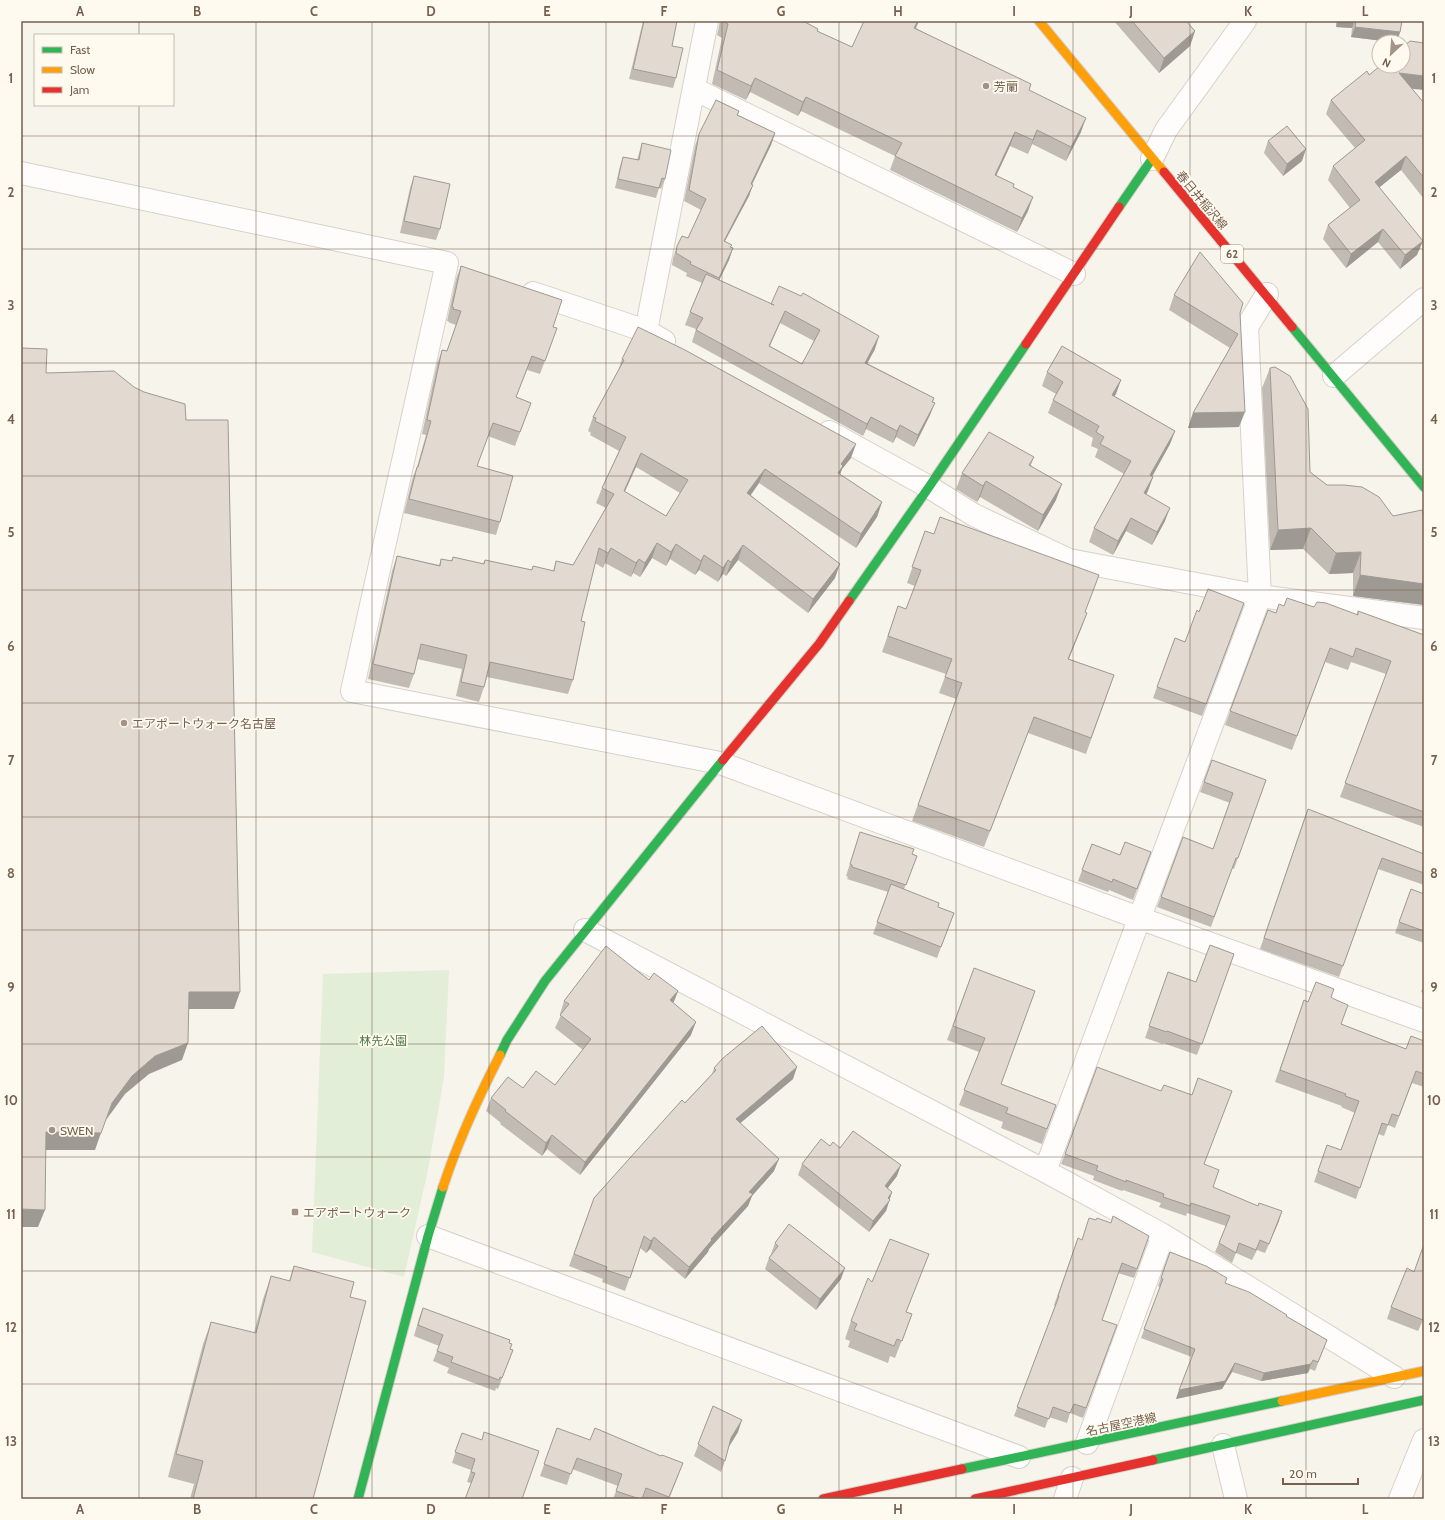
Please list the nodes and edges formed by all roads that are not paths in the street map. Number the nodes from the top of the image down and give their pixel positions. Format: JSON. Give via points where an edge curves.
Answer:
{"nodes":[{"id":1,"x":707,"y":21,"type":"edge"},
{"id":2,"x":1039,"y":21,"type":"edge"},
{"id":3,"x":1245,"y":21,"type":"edge"},
{"id":4,"x":694,"y":89,"type":"junction"},
{"id":5,"x":1152,"y":159,"type":"junction"},
{"id":6,"x":21,"y":173,"type":"edge"},
{"id":7,"x":447,"y":263,"type":"junction"},
{"id":8,"x":469,"y":271,"type":"edge"},
{"id":9,"x":1074,"y":274,"type":"junction"},
{"id":10,"x":513,"y":286,"type":"edge"},
{"id":11,"x":1267,"y":294,"type":"junction"},
{"id":12,"x":1424,"y":298,"type":"edge"},
{"id":13,"x":646,"y":331,"type":"junction"},
{"id":14,"x":680,"y":350,"type":"edge"},
{"id":15,"x":1334,"y":376,"type":"junction"},
{"id":16,"x":812,"y":422,"type":"edge"},
{"id":17,"x":1424,"y":487,"type":"edge"},
{"id":18,"x":929,"y":488,"type":"junction"},
{"id":19,"x":1260,"y":596,"type":"junction"},
{"id":20,"x":1424,"y":618,"type":"edge"},
{"id":21,"x":720,"y":763,"type":"junction"},
{"id":22,"x":1139,"y":918,"type":"junction"},
{"id":23,"x":585,"y":930,"type":"junction"},
{"id":24,"x":1424,"y":1021,"type":"edge"},
{"id":25,"x":1044,"y":1171,"type":"junction"},
{"id":26,"x":1163,"y":1235,"type":"junction"},
{"id":27,"x":428,"y":1236,"type":"junction"},
{"id":28,"x":1424,"y":1371,"type":"edge"},
{"id":29,"x":1394,"y":1377,"type":"junction"},
{"id":30,"x":1424,"y":1400,"type":"edge"},
{"id":31,"x":1424,"y":1440,"type":"edge"},
{"id":32,"x":1087,"y":1443,"type":"junction"},
{"id":33,"x":1223,"y":1445,"type":"junction"},
{"id":34,"x":1020,"y":1457,"type":"junction"},
{"id":35,"x":1072,"y":1478,"type":"junction"},
{"id":36,"x":358,"y":1499,"type":"edge"},
{"id":37,"x":823,"y":1499,"type":"edge"},
{"id":38,"x":976,"y":1499,"type":"edge"},
{"id":39,"x":1065,"y":1499,"type":"edge"},
{"id":40,"x":1236,"y":1499,"type":"edge"},
{"id":41,"x":1400,"y":1499,"type":"edge"}],
"edges":[{"from":1,"to":4,"type":"street"},
{"from":2,"to":5,"type":"main road","name":"春日井稲沢線","number":"62"},
{"from":3,"to":5,"type":"street","via":[[1166,130]]},
{"from":4,"to":9,"type":"street"},
{"from":4,"to":13,"type":"street"},
{"from":5,"to":9,"type":"main road"},
{"from":5,"to":11,"type":"main road","name":"春日井稲沢線","number":"62"},
{"from":6,"to":7,"type":"street"},
{"from":7,"to":8,"type":"street"},
{"from":7,"to":21,"type":"street","via":[[352,691]]},
{"from":9,"to":18,"type":"main road"},
{"from":10,"to":13,"type":"street"},
{"from":11,"to":15,"type":"main road","name":"春日井稲沢線","number":"62"},
{"from":11,"to":19,"type":"street","via":[[1247,327]]},
{"from":12,"to":15,"type":"street"},
{"from":13,"to":14,"type":"street"},
{"from":15,"to":17,"type":"main road","name":"春日井稲沢線","number":"62"},
{"from":16,"to":18,"type":"street"},
{"from":18,"to":19,"type":"street","via":[[974,515],[1069,560]]},
{"from":18,"to":21,"type":"main road","via":[[819,644]]},
{"from":19,"to":20,"type":"street"},
{"from":19,"to":22,"type":"street"},
{"from":21,"to":22,"type":"street"},
{"from":21,"to":23,"type":"main road"},
{"from":22,"to":24,"type":"street"},
{"from":22,"to":25,"type":"street"},
{"from":23,"to":25,"type":"street"},
{"from":23,"to":27,"type":"main road","via":[[544,981],[507,1040],[474,1106],[450,1164]]},
{"from":25,"to":26,"type":"street"},
{"from":26,"to":29,"type":"street"},
{"from":26,"to":32,"type":"street"},
{"from":27,"to":34,"type":"street"},
{"from":27,"to":36,"type":"main road"},
{"from":28,"to":29,"type":"main road","name":"名古屋空港線"},
{"from":29,"to":32,"type":"main road","name":"名古屋空港線"},
{"from":30,"to":33,"type":"main road"},
{"from":31,"to":41,"type":"street"},
{"from":32,"to":34,"type":"main road","name":"名古屋空港線"},
{"from":33,"to":35,"type":"main road"},
{"from":33,"to":40,"type":"street"},
{"from":34,"to":37,"type":"main road","name":"名古屋空港線"},
{"from":35,"to":38,"type":"main road"},
{"from":35,"to":39,"type":"street"}]}
